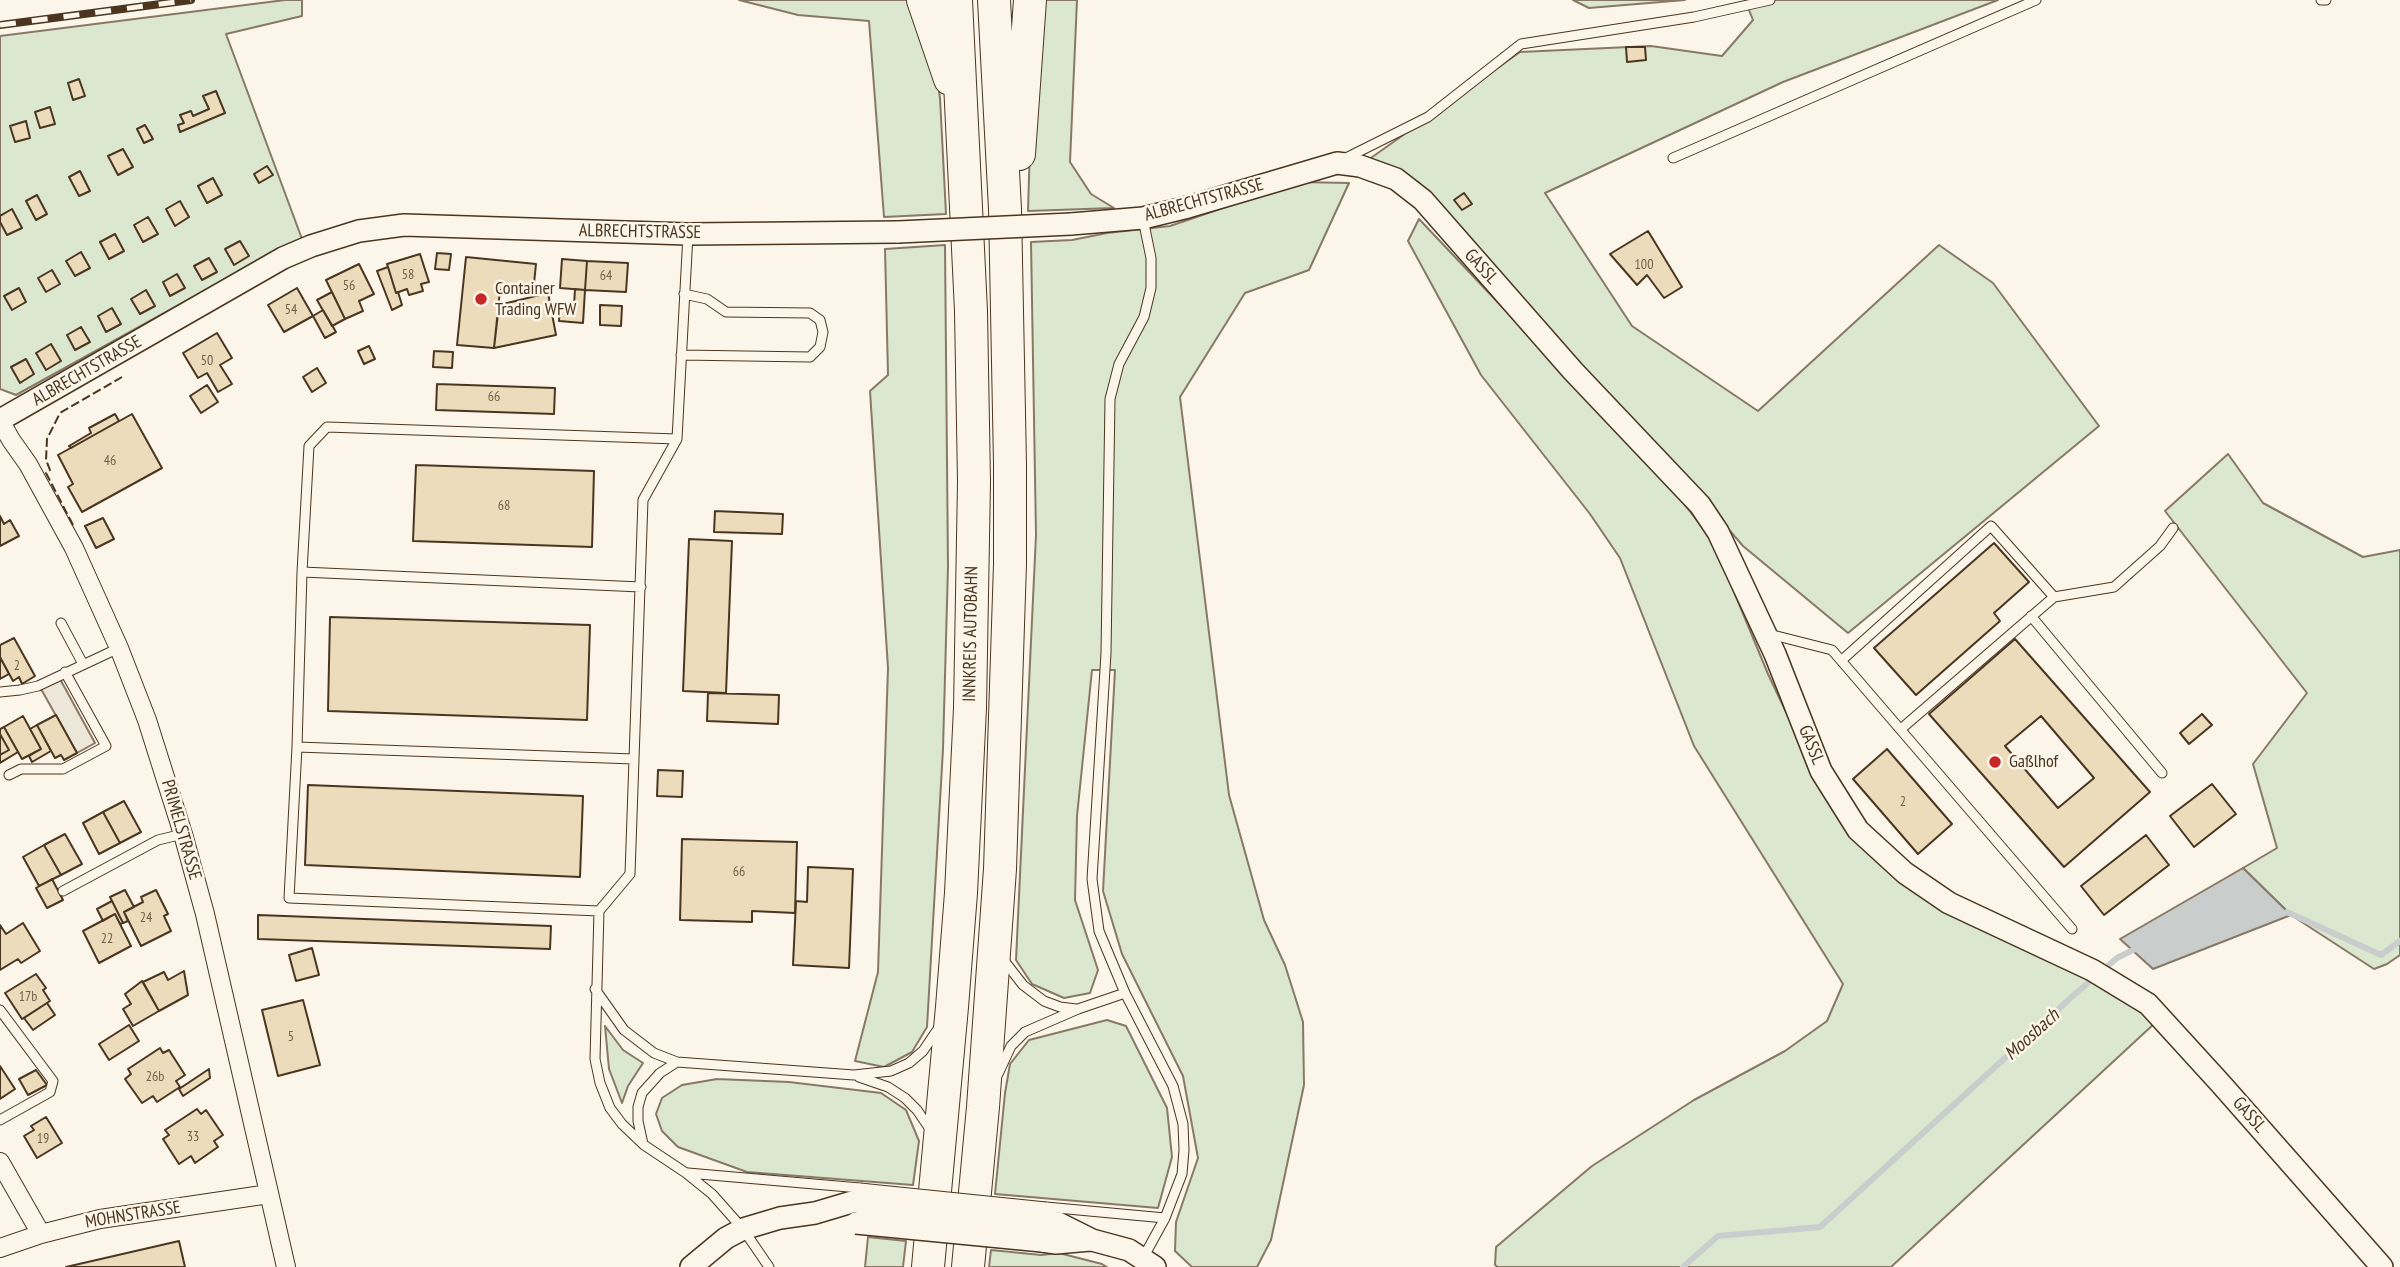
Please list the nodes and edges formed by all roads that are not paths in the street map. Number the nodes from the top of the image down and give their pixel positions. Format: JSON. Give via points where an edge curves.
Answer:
{"nodes":[{"id":1,"x":923,"y":0,"type":"edge"},
{"id":2,"x":956,"y":0,"type":"edge"},
{"id":3,"x":994,"y":0,"type":"edge"},
{"id":4,"x":1030,"y":0,"type":"edge"},
{"id":5,"x":1770,"y":0,"type":"edge"},
{"id":6,"x":2036,"y":0,"type":"edge"},
{"id":7,"x":963,"y":120,"type":"junction"},
{"id":8,"x":1673,"y":158,"type":"dead end"},
{"id":9,"x":1328,"y":166,"type":"junction"},
{"id":10,"x":1005,"y":209,"type":"junction"},
{"id":11,"x":1143,"y":218,"type":"junction"},
{"id":12,"x":688,"y":234,"type":"junction"},
{"id":13,"x":684,"y":294,"type":"junction"},
{"id":14,"x":681,"y":355,"type":"junction"},
{"id":15,"x":0,"y":420,"type":"edge"},
{"id":16,"x":677,"y":439,"type":"junction"},
{"id":17,"x":2173,"y":528,"type":"dead end"},
{"id":18,"x":302,"y":572,"type":"junction"},
{"id":19,"x":641,"y":587,"type":"junction"},
{"id":20,"x":2054,"y":597,"type":"junction"},
{"id":21,"x":2031,"y":616,"type":"junction"},
{"id":22,"x":61,"y":623,"type":"dead end"},
{"id":23,"x":1764,"y":633,"type":"junction"},
{"id":24,"x":119,"y":648,"type":"junction"},
{"id":25,"x":1842,"y":660,"type":"junction"},
{"id":26,"x":83,"y":664,"type":"junction"},
{"id":27,"x":65,"y":672,"type":"junction"},
{"id":28,"x":0,"y":692,"type":"edge"},
{"id":29,"x":1901,"y":729,"type":"junction"},
{"id":30,"x":297,"y":747,"type":"junction"},
{"id":31,"x":634,"y":759,"type":"junction"},
{"id":32,"x":2162,"y":773,"type":"dead end"},
{"id":33,"x":9,"y":775,"type":"dead end"},
{"id":34,"x":183,"y":834,"type":"junction"},
{"id":35,"x":63,"y":891,"type":"dead end"},
{"id":36,"x":599,"y":911,"type":"junction"},
{"id":37,"x":2072,"y":929,"type":"dead end"},
{"id":38,"x":995,"y":949,"type":"junction"},
{"id":39,"x":596,"y":989,"type":"junction"},
{"id":40,"x":1125,"y":993,"type":"junction"},
{"id":41,"x":952,"y":1007,"type":"junction"},
{"id":42,"x":1078,"y":1009,"type":"junction"},
{"id":43,"x":0,"y":1010,"type":"edge"},
{"id":44,"x":677,"y":1062,"type":"junction"},
{"id":45,"x":855,"y":1075,"type":"junction"},
{"id":46,"x":983,"y":1107,"type":"junction"},
{"id":47,"x":0,"y":1120,"type":"edge"},
{"id":48,"x":940,"y":1143,"type":"junction"},
{"id":49,"x":644,"y":1145,"type":"junction"},
{"id":50,"x":0,"y":1162,"type":"edge"},
{"id":51,"x":686,"y":1173,"type":"junction"},
{"id":52,"x":269,"y":1194,"type":"junction"},
{"id":53,"x":858,"y":1205,"type":"junction"},
{"id":54,"x":1165,"y":1218,"type":"junction"},
{"id":55,"x":1044,"y":1223,"type":"junction"},
{"id":56,"x":743,"y":1229,"type":"junction"},
{"id":57,"x":41,"y":1234,"type":"junction"},
{"id":58,"x":0,"y":1248,"type":"edge"},
{"id":59,"x":1149,"y":1263,"type":"edge"},
{"id":60,"x":286,"y":1267,"type":"edge"},
{"id":61,"x":691,"y":1267,"type":"edge"},
{"id":62,"x":769,"y":1267,"type":"edge"},
{"id":63,"x":928,"y":1267,"type":"edge"},
{"id":64,"x":968,"y":1267,"type":"edge"},
{"id":65,"x":2382,"y":1267,"type":"edge"}],
"edges":[{"from":1,"to":7,"type":"highway"},
{"from":2,"to":7,"type":"highway","name":"INNKREIS AUTOBAHN"},
{"from":3,"to":10,"type":"highway","name":"INNKREIS AUTOBAHN"},
{"from":4,"to":10,"type":"highway","via":[[1019,153]]},
{"from":5,"to":9,"type":"lane","via":[[1694,17],[1521,44],[1428,117]]},
{"from":6,"to":8,"type":"lane"},
{"from":7,"to":41,"type":"highway","name":"INNKREIS AUTOBAHN","via":[[974,482],[970,708]]},
{"from":9,"to":11,"type":"street","name":"ALBRECHTSTRASSE"},
{"from":9,"to":23,"type":"street","name":"GASSL","via":[[1360,166],[1396,178],[1423,200],[1573,371],[1700,505],[1718,532]]},
{"from":10,"to":38,"type":"highway","name":"INNKREIS AUTOBAHN","via":[[1010,564]]},
{"from":11,"to":12,"type":"street","name":"ALBRECHTSTRASSE","bridge":true,"via":[[898,232]]},
{"from":11,"to":40,"type":"lane","via":[[1151,288],[1144,317],[1119,364],[1110,399],[1106,653],[1092,879],[1100,931]]},
{"from":12,"to":13,"type":"lane"},
{"from":12,"to":15,"type":"street","name":"ALBRECHTSTRASSE","via":[[404,225],[359,232],[283,258]]},
{"from":13,"to":14,"type":"lane"},
{"from":13,"to":14,"type":"lane","via":[[707,299],[726,312],[810,313],[820,320],[823,332],[820,347],[810,357]]},
{"from":14,"to":16,"type":"lane"},
{"from":15,"to":24,"type":"street","name":"PRIMELSTRASSE","via":[[74,548]]},
{"from":16,"to":18,"type":"lane","via":[[327,427],[309,446]]},
{"from":16,"to":19,"type":"lane","via":[[643,500]]},
{"from":17,"to":20,"type":"lane","via":[[2160,546],[2114,587]]},
{"from":18,"to":19,"type":"lane"},
{"from":18,"to":30,"type":"lane"},
{"from":19,"to":31,"type":"lane"},
{"from":20,"to":21,"type":"lane"},
{"from":20,"to":25,"type":"lane","via":[[1991,526]]},
{"from":21,"to":29,"type":"lane"},
{"from":21,"to":32,"type":"lane"},
{"from":22,"to":26,"type":"lane"},
{"from":23,"to":25,"type":"lane","via":[[1832,650]]},
{"from":23,"to":65,"type":"street","name":"GASSL","via":[[1821,771],[1858,830],[1905,873],[1949,903],[2098,974],[2148,1004]]},
{"from":24,"to":26,"type":"lane"},
{"from":24,"to":34,"type":"street","name":"PRIMELSTRASSE"},
{"from":25,"to":29,"type":"lane"},
{"from":26,"to":27,"type":"lane"},
{"from":27,"to":28,"type":"lane","via":[[37,686]]},
{"from":27,"to":33,"type":"lane","via":[[106,746],[63,769],[21,769]]},
{"from":29,"to":37,"type":"lane"},
{"from":30,"to":31,"type":"lane"},
{"from":30,"to":36,"type":"lane","via":[[289,898]]},
{"from":31,"to":36,"type":"lane","via":[[630,874]]},
{"from":34,"to":35,"type":"lane","via":[[158,840]]},
{"from":34,"to":52,"type":"street","name":"PRIMELSTRASSE"},
{"from":36,"to":39,"type":"lane"},
{"from":38,"to":42,"type":"lane","via":[[1023,985],[1044,1001]]},
{"from":38,"to":46,"type":"highway","name":"INNKREIS AUTOBAHN"},
{"from":39,"to":44,"type":"lane","via":[[632,1037]]},
{"from":39,"to":49,"type":"lane","via":[[595,1059],[600,1083],[610,1108]]},
{"from":40,"to":42,"type":"lane"},
{"from":40,"to":54,"type":"lane","via":[[1173,1087],[1183,1124],[1182,1174]]},
{"from":41,"to":45,"type":"lane","via":[[923,1051],[909,1063],[891,1071]]},
{"from":41,"to":48,"type":"highway","name":"INNKREIS AUTOBAHN"},
{"from":42,"to":46,"type":"lane","via":[[1017,1038]]},
{"from":43,"to":47,"type":"lane","via":[[53,1082],[50,1092]]},
{"from":44,"to":45,"type":"lane"},
{"from":44,"to":49,"type":"lane","via":[[642,1093],[638,1121]]},
{"from":45,"to":48,"type":"lane","via":[[905,1098]]},
{"from":46,"to":64,"type":"highway","name":"INNKREIS AUTOBAHN"},
{"from":48,"to":63,"type":"highway","name":"INNKREIS AUTOBAHN"},
{"from":49,"to":51,"type":"lane"},
{"from":50,"to":57,"type":"street"},
{"from":51,"to":53,"type":"lane"},
{"from":51,"to":56,"type":"lane"},
{"from":52,"to":57,"type":"street","name":"MOHNSTRASSE","via":[[100,1219]]},
{"from":52,"to":60,"type":"street","name":"PRIMELSTRASSE"},
{"from":53,"to":55,"type":"street","bridge":true},
{"from":53,"to":55,"type":"lane","bridge":true},
{"from":53,"to":56,"type":"street","via":[[780,1217]]},
{"from":54,"to":55,"type":"lane"},
{"from":54,"to":59,"type":"lane"},
{"from":55,"to":59,"type":"street","via":[[1056,1243],[1110,1243]]},
{"from":56,"to":61,"type":"street"},
{"from":56,"to":62,"type":"lane"},
{"from":57,"to":58,"type":"street","name":"MOHNSTRASSE"}]}
